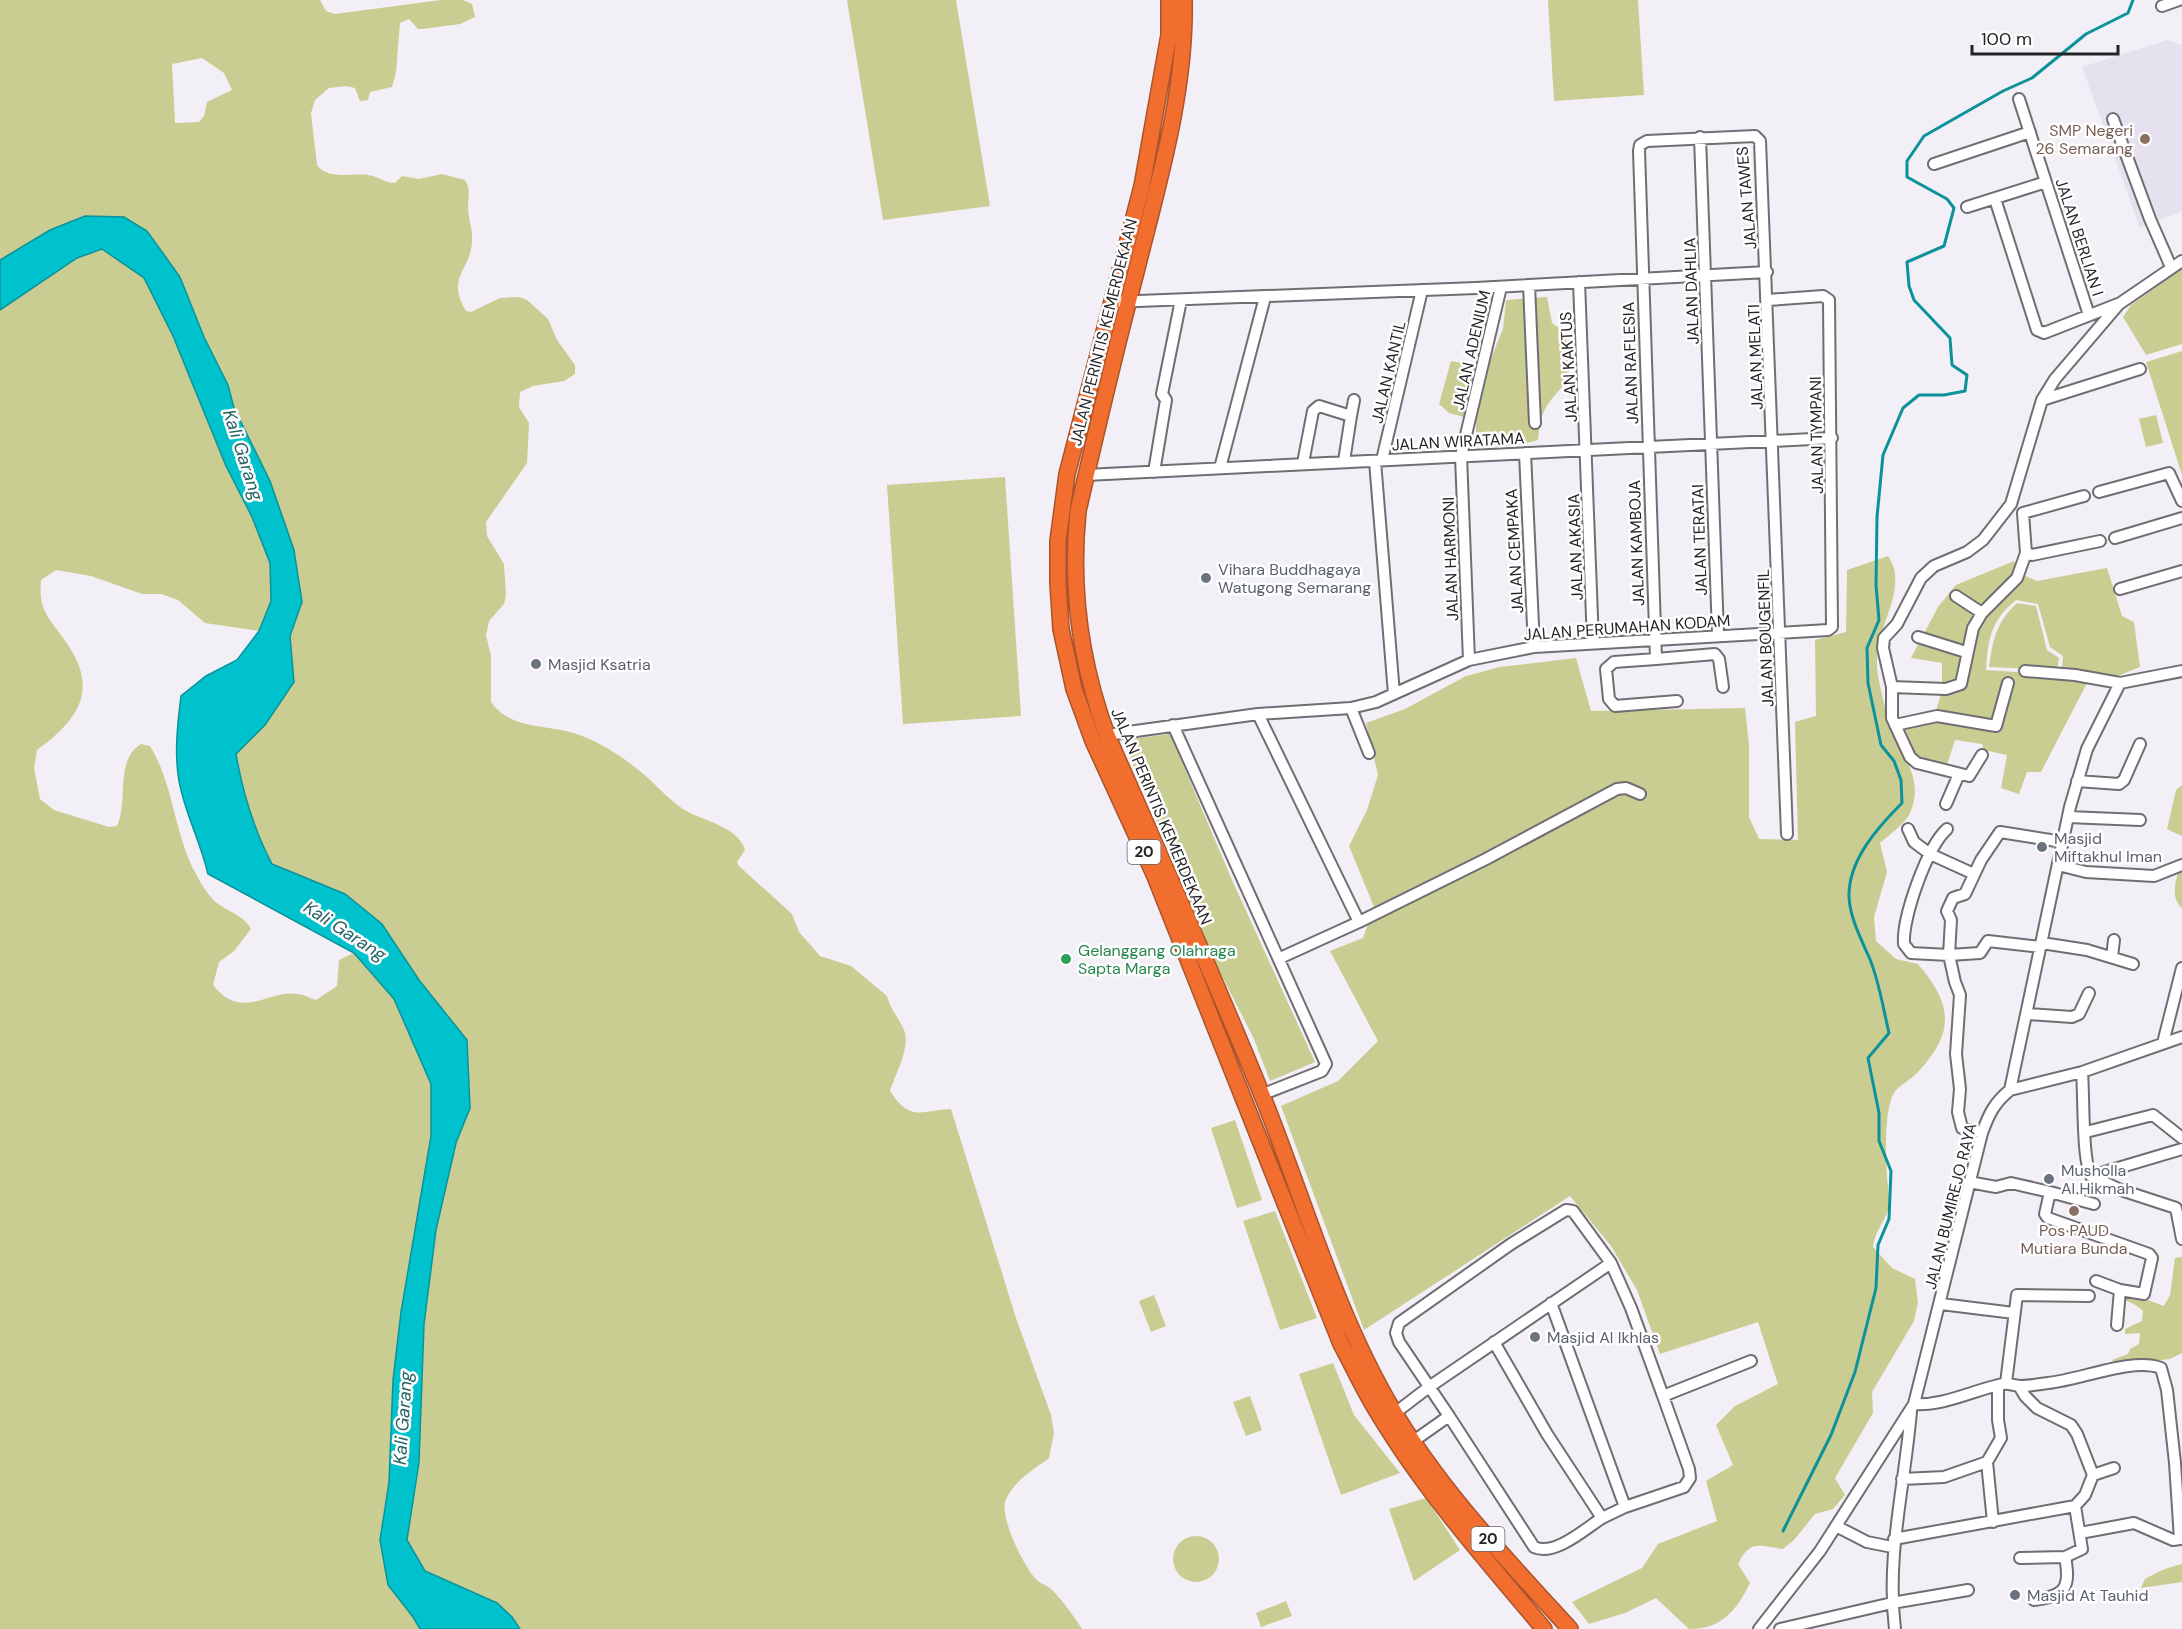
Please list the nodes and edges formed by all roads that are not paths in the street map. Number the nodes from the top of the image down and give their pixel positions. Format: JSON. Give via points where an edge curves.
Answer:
{"nodes":[{"id":1,"x":1168,"y":0,"type":"edge"},
{"id":2,"x":1184,"y":0,"type":"edge"},
{"id":3,"x":2179,"y":0,"type":"edge"},
{"id":4,"x":2162,"y":6,"type":"dead end"},
{"id":5,"x":2019,"y":99,"type":"dead end"},
{"id":6,"x":2113,"y":119,"type":"dead end"},
{"id":7,"x":2030,"y":132,"type":"junction"},
{"id":8,"x":1700,"y":137,"type":"junction"},
{"id":9,"x":1934,"y":164,"type":"dead end"},
{"id":10,"x":2046,"y":182,"type":"junction"},
{"id":11,"x":1995,"y":199,"type":"junction"},
{"id":12,"x":1967,"y":207,"type":"dead end"},
{"id":13,"x":2182,"y":261,"type":"edge"},
{"id":14,"x":2171,"y":267,"type":"junction"},
{"id":15,"x":1767,"y":272,"type":"junction"},
{"id":16,"x":1705,"y":275,"type":"junction"},
{"id":17,"x":1642,"y":279,"type":"junction"},
{"id":18,"x":1579,"y":282,"type":"junction"},
{"id":19,"x":1529,"y":285,"type":"junction"},
{"id":20,"x":1501,"y":287,"type":"junction"},
{"id":21,"x":1422,"y":290,"type":"junction"},
{"id":22,"x":1265,"y":297,"type":"junction"},
{"id":23,"x":1181,"y":300,"type":"junction"},
{"id":24,"x":1768,"y":300,"type":"junction"},
{"id":25,"x":1121,"y":303,"type":"junction"},
{"id":26,"x":2119,"y":304,"type":"junction"},
{"id":27,"x":2089,"y":315,"type":"junction"},
{"id":28,"x":2140,"y":369,"type":"dead end"},
{"id":29,"x":1354,"y":400,"type":"dead end"},
{"id":30,"x":2042,"y":400,"type":"junction"},
{"id":31,"x":1351,"y":416,"type":"junction"},
{"id":32,"x":1535,"y":423,"type":"dead end"},
{"id":33,"x":1832,"y":438,"type":"junction"},
{"id":34,"x":1773,"y":441,"type":"junction"},
{"id":35,"x":1710,"y":444,"type":"junction"},
{"id":36,"x":1647,"y":447,"type":"junction"},
{"id":37,"x":1587,"y":450,"type":"junction"},
{"id":38,"x":1525,"y":453,"type":"junction"},
{"id":39,"x":1461,"y":456,"type":"junction"},
{"id":40,"x":1378,"y":460,"type":"junction"},
{"id":41,"x":1344,"y":461,"type":"junction"},
{"id":42,"x":1303,"y":463,"type":"junction"},
{"id":43,"x":1220,"y":468,"type":"junction"},
{"id":44,"x":1154,"y":472,"type":"junction"},
{"id":45,"x":1086,"y":475,"type":"junction"},
{"id":46,"x":2099,"y":492,"type":"dead end"},
{"id":47,"x":2084,"y":496,"type":"dead end"},
{"id":48,"x":2182,"y":501,"type":"edge"},
{"id":49,"x":2011,"y":504,"type":"junction"},
{"id":50,"x":2023,"y":513,"type":"junction"},
{"id":51,"x":2182,"y":518,"type":"edge"},
{"id":52,"x":2115,"y":538,"type":"dead end"},
{"id":53,"x":2100,"y":541,"type":"dead end"},
{"id":54,"x":2026,"y":553,"type":"junction"},
{"id":55,"x":2182,"y":571,"type":"edge"},
{"id":56,"x":2120,"y":589,"type":"dead end"},
{"id":57,"x":1956,"y":596,"type":"dead end"},
{"id":58,"x":1982,"y":613,"type":"junction"},
{"id":59,"x":1828,"y":630,"type":"joint"},
{"id":60,"x":1780,"y":631,"type":"junction"},
{"id":61,"x":1718,"y":634,"type":"junction"},
{"id":62,"x":1918,"y":637,"type":"dead end"},
{"id":63,"x":1654,"y":638,"type":"junction"},
{"id":64,"x":1593,"y":643,"type":"junction"},
{"id":65,"x":1534,"y":647,"type":"junction"},
{"id":66,"x":1966,"y":652,"type":"junction"},
{"id":67,"x":1656,"y":658,"type":"junction"},
{"id":68,"x":1469,"y":660,"type":"junction"},
{"id":69,"x":2025,"y":671,"type":"dead end"},
{"id":70,"x":2182,"y":671,"type":"edge"},
{"id":71,"x":2008,"y":683,"type":"dead end"},
{"id":72,"x":2120,"y":683,"type":"junction"},
{"id":73,"x":1723,"y":687,"type":"dead end"},
{"id":74,"x":1892,"y":687,"type":"junction"},
{"id":75,"x":1394,"y":694,"type":"junction"},
{"id":76,"x":1677,"y":701,"type":"dead end"},
{"id":77,"x":1351,"y":708,"type":"junction"},
{"id":78,"x":1258,"y":714,"type":"junction"},
{"id":79,"x":1173,"y":725,"type":"junction"},
{"id":80,"x":1895,"y":725,"type":"junction"},
{"id":81,"x":1107,"y":735,"type":"junction"},
{"id":82,"x":2140,"y":744,"type":"dead end"},
{"id":83,"x":1369,"y":753,"type":"dead end"},
{"id":84,"x":1982,"y":754,"type":"dead end"},
{"id":85,"x":1959,"y":774,"type":"junction"},
{"id":86,"x":2077,"y":781,"type":"junction"},
{"id":87,"x":1640,"y":794,"type":"dead end"},
{"id":88,"x":1946,"y":804,"type":"dead end"},
{"id":89,"x":2068,"y":817,"type":"junction"},
{"id":90,"x":2140,"y":820,"type":"dead end"},
{"id":91,"x":1908,"y":829,"type":"dead end"},
{"id":92,"x":1947,"y":829,"type":"dead end"},
{"id":93,"x":1787,"y":834,"type":"dead end"},
{"id":94,"x":2063,"y":842,"type":"junction"},
{"id":95,"x":1930,"y":854,"type":"junction"},
{"id":96,"x":2058,"y":865,"type":"junction"},
{"id":97,"x":2182,"y":865,"type":"edge"},
{"id":98,"x":1974,"y":874,"type":"junction"},
{"id":99,"x":1167,"y":890,"type":"junction"},
{"id":100,"x":1359,"y":922,"type":"junction"},
{"id":101,"x":2114,"y":940,"type":"dead end"},
{"id":102,"x":2041,"y":945,"type":"junction"},
{"id":103,"x":1950,"y":955,"type":"junction"},
{"id":104,"x":2112,"y":957,"type":"junction"},
{"id":105,"x":1280,"y":958,"type":"junction"},
{"id":106,"x":2133,"y":964,"type":"dead end"},
{"id":107,"x":2182,"y":968,"type":"edge"},
{"id":108,"x":2089,"y":993,"type":"dead end"},
{"id":109,"x":2027,"y":1014,"type":"junction"},
{"id":110,"x":2182,"y":1037,"type":"edge"},
{"id":111,"x":2163,"y":1043,"type":"junction"},
{"id":112,"x":2082,"y":1072,"type":"junction"},
{"id":113,"x":2010,"y":1090,"type":"junction"},
{"id":114,"x":1261,"y":1095,"type":"junction"},
{"id":115,"x":2086,"y":1132,"type":"junction"},
{"id":116,"x":1982,"y":1133,"type":"junction"},
{"id":117,"x":2182,"y":1138,"type":"edge"},
{"id":118,"x":2182,"y":1149,"type":"edge"},
{"id":119,"x":2091,"y":1176,"type":"junction"},
{"id":120,"x":1969,"y":1182,"type":"junction"},
{"id":121,"x":2050,"y":1192,"type":"junction"},
{"id":122,"x":2094,"y":1204,"type":"dead end"},
{"id":123,"x":2179,"y":1207,"type":"edge"},
{"id":124,"x":2182,"y":1239,"type":"edge"},
{"id":125,"x":1611,"y":1263,"type":"junction"},
{"id":126,"x":2096,"y":1281,"type":"dead end"},
{"id":127,"x":2120,"y":1290,"type":"junction"},
{"id":128,"x":2089,"y":1296,"type":"dead end"},
{"id":129,"x":1551,"y":1303,"type":"junction"},
{"id":130,"x":1941,"y":1304,"type":"junction"},
{"id":131,"x":2014,"y":1313,"type":"junction"},
{"id":132,"x":2117,"y":1325,"type":"dead end"},
{"id":133,"x":1494,"y":1342,"type":"junction"},
{"id":134,"x":1751,"y":1361,"type":"dead end"},
{"id":135,"x":2002,"y":1384,"type":"junction"},
{"id":136,"x":2019,"y":1386,"type":"junction"},
{"id":137,"x":1429,"y":1387,"type":"junction"},
{"id":138,"x":1663,"y":1396,"type":"junction"},
{"id":139,"x":1912,"y":1406,"type":"junction"},
{"id":140,"x":1395,"y":1413,"type":"junction"},
{"id":141,"x":1449,"y":1416,"type":"junction"},
{"id":142,"x":1408,"y":1445,"type":"junction"},
{"id":143,"x":1987,"y":1462,"type":"junction"},
{"id":144,"x":2114,"y":1468,"type":"dead end"},
{"id":145,"x":2093,"y":1475,"type":"junction"},
{"id":146,"x":1902,"y":1479,"type":"junction"},
{"id":147,"x":2075,"y":1506,"type":"junction"},
{"id":148,"x":1626,"y":1507,"type":"junction"},
{"id":149,"x":1602,"y":1518,"type":"junction"},
{"id":150,"x":1993,"y":1522,"type":"junction"},
{"id":151,"x":1836,"y":1526,"type":"junction"},
{"id":152,"x":2080,"y":1533,"type":"junction"},
{"id":153,"x":1893,"y":1543,"type":"junction"},
{"id":154,"x":2065,"y":1557,"type":"junction"},
{"id":155,"x":2020,"y":1558,"type":"dead end"},
{"id":156,"x":1968,"y":1590,"type":"dead end"},
{"id":157,"x":2034,"y":1600,"type":"dead end"},
{"id":158,"x":1892,"y":1603,"type":"junction"},
{"id":159,"x":1784,"y":1628,"type":"edge"},
{"id":160,"x":1544,"y":1629,"type":"edge"},
{"id":161,"x":1570,"y":1629,"type":"edge"},
{"id":162,"x":1759,"y":1629,"type":"edge"},
{"id":163,"x":1895,"y":1629,"type":"edge"}],
"edges":[{"from":1,"to":25,"type":"highway","name":"JALAN PERINTIS KEMERDEKAAN","number":"20","via":[[1169,35]]},
{"from":2,"to":25,"type":"highway","name":"JALAN PERINTIS KEMERDEKAAN","number":"20","via":[[1181,67],[1159,181]]},
{"from":3,"to":4,"type":"street"},
{"from":5,"to":7,"type":"street","name":"JALAN BERLIAN I"},
{"from":6,"to":14,"type":"street"},
{"from":7,"to":9,"type":"street"},
{"from":7,"to":10,"type":"street","name":"JALAN BERLIAN I"},
{"from":8,"to":15,"type":"street","name":"JALAN TAWES","via":[[1740,135],[1755,136],[1760,141]]},
{"from":8,"to":16,"type":"street","name":"JALAN DAHLIA"},
{"from":8,"to":17,"type":"street","via":[[1647,141],[1640,145]]},
{"from":10,"to":11,"type":"street"},
{"from":10,"to":27,"type":"street","name":"JALAN BERLIAN I"},
{"from":11,"to":12,"type":"street"},
{"from":11,"to":27,"type":"street","via":[[2036,328],[2043,333]]},
{"from":13,"to":14,"type":"street"},
{"from":14,"to":26,"type":"street"},
{"from":15,"to":16,"type":"street"},
{"from":15,"to":24,"type":"street","name":"JALAN MELATI"},
{"from":16,"to":17,"type":"street"},
{"from":16,"to":35,"type":"street","name":"JALAN DAHLIA"},
{"from":17,"to":18,"type":"street"},
{"from":17,"to":36,"type":"street","name":"JALAN RAFLESIA"},
{"from":18,"to":19,"type":"street"},
{"from":18,"to":37,"type":"street","name":"JALAN KAKTUS"},
{"from":19,"to":20,"type":"street"},
{"from":19,"to":32,"type":"street"},
{"from":20,"to":21,"type":"street"},
{"from":20,"to":39,"type":"street","name":"JALAN ADENIUM"},
{"from":21,"to":22,"type":"street"},
{"from":21,"to":40,"type":"street","name":"JALAN KANTIL"},
{"from":22,"to":23,"type":"street"},
{"from":22,"to":43,"type":"street"},
{"from":23,"to":25,"type":"street"},
{"from":23,"to":44,"type":"street","via":[[1162,394],[1166,400]]},
{"from":24,"to":33,"type":"street","name":"JALAN TYMPANI","via":[[1823,296],[1829,300]]},
{"from":24,"to":34,"type":"street","name":"JALAN MELATI"},
{"from":25,"to":45,"type":"highway","name":"JALAN PERINTIS KEMERDEKAAN","number":"20"},
{"from":25,"to":99,"type":"highway","name":"JALAN PERINTIS KEMERDEKAAN","number":"20","via":[[1067,474],[1058,551],[1061,629],[1084,717]]},
{"from":26,"to":27,"type":"street"},
{"from":26,"to":30,"type":"street"},
{"from":28,"to":30,"type":"street"},
{"from":29,"to":31,"type":"street"},
{"from":30,"to":49,"type":"street"},
{"from":31,"to":41,"type":"street"},
{"from":31,"to":42,"type":"street","via":[[1316,406]]},
{"from":33,"to":34,"type":"street","name":"JALAN WIRATAMA"},
{"from":33,"to":59,"type":"street","name":"JALAN TYMPANI","via":[[1834,623]]},
{"from":34,"to":35,"type":"street","name":"JALAN WIRATAMA"},
{"from":34,"to":60,"type":"street","name":"JALAN BOUGENFIL"},
{"from":35,"to":36,"type":"street","name":"JALAN WIRATAMA"},
{"from":35,"to":61,"type":"street","name":"JALAN TERATAI"},
{"from":36,"to":37,"type":"street","name":"JALAN WIRATAMA"},
{"from":36,"to":63,"type":"street","name":"JALAN KAMBOJA"},
{"from":37,"to":38,"type":"street","name":"JALAN WIRATAMA"},
{"from":37,"to":64,"type":"street","name":"JALAN AKASIA"},
{"from":38,"to":39,"type":"street","name":"JALAN WIRATAMA"},
{"from":38,"to":65,"type":"street","name":"JALAN CEMPAKA"},
{"from":39,"to":40,"type":"street","name":"JALAN WIRATAMA"},
{"from":39,"to":68,"type":"street","name":"JALAN HARMONI"},
{"from":40,"to":41,"type":"street","name":"JALAN WIRATAMA"},
{"from":40,"to":75,"type":"street","name":"JALAN KANTIL"},
{"from":41,"to":42,"type":"street","name":"JALAN WIRATAMA"},
{"from":42,"to":43,"type":"street","name":"JALAN WIRATAMA"},
{"from":43,"to":44,"type":"street","name":"JALAN WIRATAMA"},
{"from":44,"to":45,"type":"street","name":"JALAN WIRATAMA"},
{"from":45,"to":81,"type":"highway","name":"JALAN PERINTIS KEMERDEKAAN","number":"20","via":[[1075,545],[1078,627],[1089,684]]},
{"from":46,"to":48,"type":"street","via":[[2169,473]]},
{"from":47,"to":50,"type":"street"},
{"from":49,"to":50,"type":"street"},
{"from":49,"to":74,"type":"street","via":[[1983,540],[1934,566],[1921,578],[1897,624],[1884,638]]},
{"from":50,"to":54,"type":"street"},
{"from":51,"to":52,"type":"street"},
{"from":53,"to":54,"type":"street"},
{"from":54,"to":58,"type":"street","via":[[2017,578]]},
{"from":55,"to":56,"type":"street"},
{"from":57,"to":58,"type":"street"},
{"from":58,"to":66,"type":"street"},
{"from":59,"to":60,"type":"street","name":"JALAN PERUMAHAN KODAM"},
{"from":60,"to":61,"type":"street","name":"JALAN PERUMAHAN KODAM"},
{"from":60,"to":93,"type":"street","name":"JALAN BOUGENFIL"},
{"from":61,"to":63,"type":"street","name":"JALAN PERUMAHAN KODAM"},
{"from":62,"to":66,"type":"street"},
{"from":63,"to":64,"type":"street","name":"JALAN PERUMAHAN KODAM"},
{"from":63,"to":67,"type":"street","name":"JALAN KAMBOJA"},
{"from":64,"to":65,"type":"street","name":"JALAN PERUMAHAN KODAM"},
{"from":65,"to":68,"type":"street","name":"JALAN PERUMAHAN KODAM"},
{"from":66,"to":74,"type":"street","via":[[1958,687]]},
{"from":67,"to":73,"type":"street","via":[[1715,654]]},
{"from":67,"to":76,"type":"street","via":[[1609,665],[1609,699],[1615,706]]},
{"from":68,"to":75,"type":"street","name":"JALAN PERUMAHAN KODAM"},
{"from":69,"to":72,"type":"street"},
{"from":70,"to":72,"type":"street"},
{"from":71,"to":80,"type":"street","via":[[1996,726],[1937,716]]},
{"from":72,"to":86,"type":"street","via":[[2095,730]]},
{"from":74,"to":80,"type":"street"},
{"from":75,"to":77,"type":"street","name":"JALAN PERUMAHAN KODAM"},
{"from":77,"to":78,"type":"street","name":"JALAN PERUMAHAN KODAM"},
{"from":77,"to":83,"type":"street"},
{"from":78,"to":79,"type":"street","name":"JALAN PERUMAHAN KODAM"},
{"from":78,"to":100,"type":"street"},
{"from":79,"to":81,"type":"street","name":"JALAN PERUMAHAN KODAM"},
{"from":79,"to":105,"type":"street"},
{"from":80,"to":85,"type":"street","via":[[1910,757],[1917,763]]},
{"from":81,"to":99,"type":"highway","name":"JALAN PERINTIS KEMERDEKAAN","number":"20"},
{"from":82,"to":86,"type":"street","via":[[2119,784]]},
{"from":84,"to":85,"type":"street","via":[[1971,775]]},
{"from":85,"to":88,"type":"street"},
{"from":86,"to":89,"type":"street"},
{"from":87,"to":100,"type":"street","via":[[1617,789]]},
{"from":89,"to":90,"type":"street"},
{"from":89,"to":94,"type":"street"},
{"from":91,"to":95,"type":"street","via":[[1914,842]]},
{"from":92,"to":95,"type":"street"},
{"from":94,"to":96,"type":"street"},
{"from":94,"to":98,"type":"street","via":[[2003,831]]},
{"from":95,"to":98,"type":"street"},
{"from":95,"to":103,"type":"street","via":[[1908,913],[1904,944],[1911,953]]},
{"from":96,"to":97,"type":"street","via":[[2086,872],[2154,876]]},
{"from":96,"to":102,"type":"street"},
{"from":98,"to":103,"type":"street","via":[[1965,894],[1953,898],[1947,911],[1951,920]]},
{"from":99,"to":114,"type":"highway","name":"JALAN PERINTIS KEMERDEKAAN","number":"20"},
{"from":99,"to":142,"type":"highway","name":"JALAN PERINTIS KEMERDEKAAN","number":"20","via":[[1337,1335],[1379,1416]]},
{"from":100,"to":105,"type":"street"},
{"from":101,"to":104,"type":"street"},
{"from":102,"to":103,"type":"street","via":[[1988,941],[1980,953]]},
{"from":102,"to":104,"type":"street"},
{"from":102,"to":109,"type":"street"},
{"from":103,"to":116,"type":"street","via":[[1960,995],[1956,1054],[1959,1123],[1962,1128]]},
{"from":104,"to":106,"type":"street"},
{"from":105,"to":114,"type":"street","via":[[1326,1064],[1322,1071]]},
{"from":107,"to":111,"type":"street"},
{"from":108,"to":109,"type":"street","via":[[2079,1014],[2072,1017]]},
{"from":109,"to":113,"type":"street"},
{"from":110,"to":111,"type":"street"},
{"from":111,"to":112,"type":"street"},
{"from":112,"to":113,"type":"street"},
{"from":112,"to":115,"type":"street"},
{"from":113,"to":116,"type":"street","name":"JALAN BUMIREJO RAYA","via":[[1997,1100]]},
{"from":114,"to":140,"type":"highway","name":"JALAN PERINTIS KEMERDEKAAN","number":"20","via":[[1344,1311]]},
{"from":115,"to":117,"type":"street","via":[[2153,1115]]},
{"from":115,"to":119,"type":"street","via":[[2085,1162]]},
{"from":116,"to":120,"type":"street","name":"JALAN BUMIREJO RAYA"},
{"from":118,"to":119,"type":"street"},
{"from":119,"to":123,"type":"street","via":[[2121,1190]]},
{"from":120,"to":121,"type":"street","via":[[1996,1187],[2011,1183]]},
{"from":120,"to":130,"type":"street","name":"JALAN BUMIREJO RAYA"},
{"from":121,"to":122,"type":"street"},
{"from":121,"to":127,"type":"street","via":[[2045,1214],[2048,1218],[2150,1255],[2144,1294]]},
{"from":123,"to":124,"type":"street"},
{"from":125,"to":129,"type":"street"},
{"from":125,"to":137,"type":"street","via":[[1573,1211],[1566,1210],[1511,1244],[1399,1323],[1399,1342]]},
{"from":125,"to":138,"type":"street"},
{"from":126,"to":127,"type":"street"},
{"from":127,"to":132,"type":"street"},
{"from":128,"to":131,"type":"street","via":[[2021,1293],[2016,1297]]},
{"from":129,"to":133,"type":"street"},
{"from":129,"to":148,"type":"street"},
{"from":130,"to":131,"type":"street"},
{"from":130,"to":139,"type":"street","name":"JALAN BUMIREJO RAYA"},
{"from":131,"to":135,"type":"street"},
{"from":133,"to":137,"type":"street"},
{"from":133,"to":149,"type":"street"},
{"from":134,"to":138,"type":"street"},
{"from":135,"to":136,"type":"street"},
{"from":135,"to":139,"type":"street","via":[[1958,1398]]},
{"from":135,"to":143,"type":"street","via":[[1998,1420],[2001,1438]]},
{"from":136,"to":145,"type":"street","via":[[2037,1408],[2071,1425]]},
{"from":136,"to":152,"type":"street","via":[[2115,1369],[2147,1365],[2161,1368],[2167,1390],[2180,1512],[2178,1540],[2134,1523]]},
{"from":137,"to":140,"type":"street"},
{"from":137,"to":141,"type":"street"},
{"from":138,"to":148,"type":"street","via":[[1690,1478],[1684,1487]]},
{"from":139,"to":146,"type":"street"},
{"from":139,"to":151,"type":"street","name":"JALAN BUMIREJO RAYA"},
{"from":140,"to":142,"type":"highway","name":"JALAN PERINTIS KEMERDEKAAN","number":"20"},
{"from":141,"to":142,"type":"street"},
{"from":141,"to":149,"type":"street","via":[[1534,1547],[1542,1551],[1551,1549]]},
{"from":142,"to":160,"type":"highway","name":"JALAN PERINTIS KEMERDEKAAN","number":"20","via":[[1477,1549]]},
{"from":142,"to":161,"type":"highway","name":"JALAN PERINTIS KEMERDEKAAN","number":"20"},
{"from":143,"to":146,"type":"street","via":[[1944,1477]]},
{"from":143,"to":150,"type":"street"},
{"from":144,"to":145,"type":"street"},
{"from":145,"to":147,"type":"street","via":[[2085,1495]]},
{"from":146,"to":153,"type":"street"},
{"from":147,"to":150,"type":"street"},
{"from":147,"to":152,"type":"street"},
{"from":148,"to":149,"type":"street"},
{"from":150,"to":153,"type":"street"},
{"from":151,"to":153,"type":"street","via":[[1867,1542]]},
{"from":151,"to":162,"type":"street","name":"JALAN BUMIREJO RAYA"},
{"from":152,"to":154,"type":"street","via":[[2082,1549]]},
{"from":153,"to":158,"type":"street"},
{"from":154,"to":155,"type":"street"},
{"from":154,"to":157,"type":"street","via":[[2068,1578],[2063,1590],[2053,1597]]},
{"from":156,"to":158,"type":"street"},
{"from":158,"to":159,"type":"street"},
{"from":158,"to":163,"type":"street"}]}
